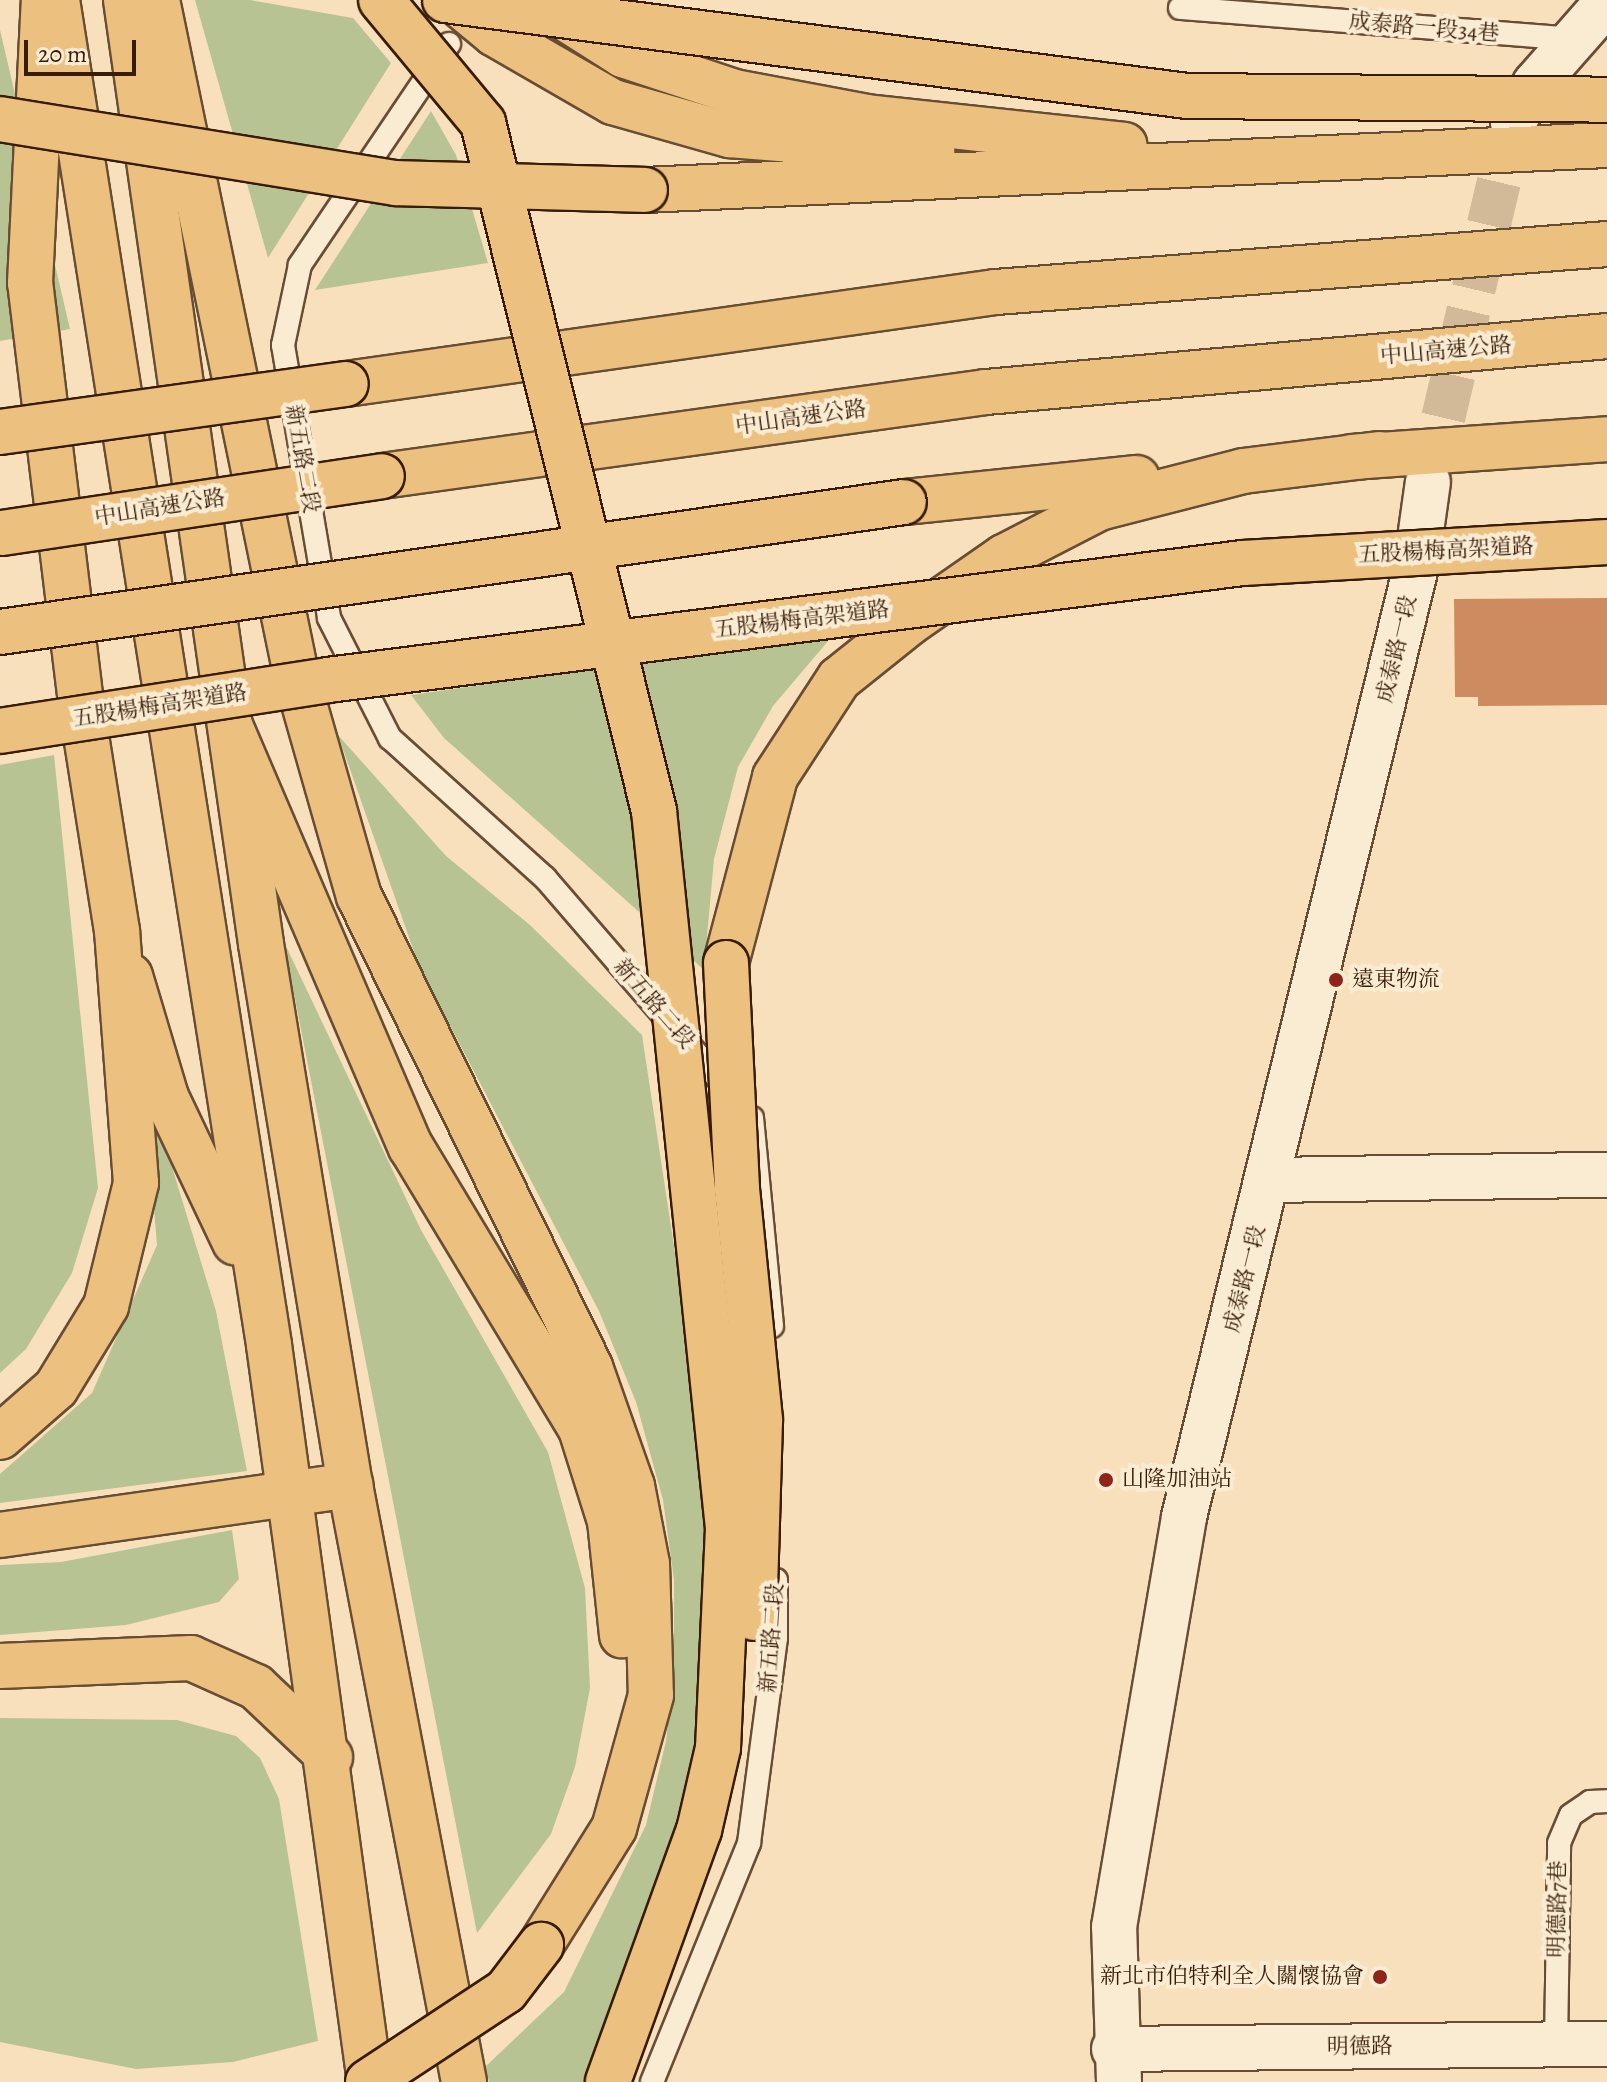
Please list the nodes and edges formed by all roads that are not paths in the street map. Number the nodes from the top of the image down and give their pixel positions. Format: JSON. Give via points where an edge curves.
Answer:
{"nodes":[{"id":1,"x":44,"y":0,"type":"edge"},
{"id":2,"x":57,"y":0,"type":"edge"},
{"id":3,"x":126,"y":0,"type":"edge"},
{"id":4,"x":157,"y":0,"type":"edge"},
{"id":5,"x":381,"y":0,"type":"edge"},
{"id":6,"x":445,"y":0,"type":"edge"},
{"id":7,"x":454,"y":0,"type":"edge"},
{"id":8,"x":536,"y":0,"type":"edge"},
{"id":9,"x":1607,"y":2,"type":"edge"},
{"id":10,"x":1180,"y":8,"type":"dead end"},
{"id":11,"x":1573,"y":39,"type":"junction"},
{"id":12,"x":449,"y":44,"type":"dead end"},
{"id":13,"x":1607,"y":100,"type":"edge"},
{"id":14,"x":0,"y":119,"type":"edge"},
{"id":15,"x":1513,"y":123,"type":"tunnel mouth"},
{"id":16,"x":1607,"y":145,"type":"edge"},
{"id":17,"x":1355,"y":157,"type":"junction"},
{"id":18,"x":1607,"y":244,"type":"edge"},
{"id":19,"x":1607,"y":336,"type":"edge"},
{"id":20,"x":0,"y":432,"type":"edge"},
{"id":21,"x":1607,"y":439,"type":"edge"},
{"id":22,"x":1379,"y":454,"type":"junction"},
{"id":23,"x":1428,"y":482,"type":"tunnel mouth"},
{"id":24,"x":1,"y":533,"type":"edge"},
{"id":25,"x":1607,"y":542,"type":"edge"},
{"id":26,"x":1607,"y":559,"type":"edge"},
{"id":27,"x":1416,"y":567,"type":"junction"},
{"id":28,"x":0,"y":632,"type":"edge"},
{"id":29,"x":231,"y":728,"type":"junction"},
{"id":30,"x":0,"y":731,"type":"edge"},
{"id":31,"x":117,"y":931,"type":"junction"},
{"id":32,"x":1607,"y":1175,"type":"edge"},
{"id":33,"x":1271,"y":1180,"type":"junction"},
{"id":34,"x":256,"y":1287,"type":"junction"},
{"id":35,"x":0,"y":1437,"type":"edge"},
{"id":36,"x":350,"y":1485,"type":"junction"},
{"id":37,"x":288,"y":1491,"type":"junction"},
{"id":38,"x":0,"y":1535,"type":"edge"},
{"id":39,"x":0,"y":1666,"type":"edge"},
{"id":40,"x":330,"y":1757,"type":"junction"},
{"id":41,"x":630,"y":1777,"type":"junction"},
{"id":42,"x":1607,"y":1801,"type":"edge"},
{"id":43,"x":1607,"y":2044,"type":"edge"},
{"id":44,"x":1556,"y":2045,"type":"junction"},
{"id":45,"x":1116,"y":2066,"type":"edge"},
{"id":46,"x":369,"y":2082,"type":"edge"},
{"id":47,"x":464,"y":2082,"type":"edge"},
{"id":48,"x":608,"y":2082,"type":"edge"},
{"id":49,"x":635,"y":2082,"type":"edge"},
{"id":50,"x":652,"y":2082,"type":"edge"}],
"edges":[{"from":1,"to":31,"type":"main road","via":[[30,283],[81,703]]},
{"from":2,"to":34,"type":"main road"},
{"from":3,"to":29,"type":"main road"},
{"from":4,"to":41,"type":"main road","via":[[297,679],[359,896],[590,1367],[632,1486],[647,1564],[652,1648],[651,1695]]},
{"from":5,"to":48,"type":"main road","bridge":true,"via":[[483,123],[530,293],[656,826],[728,1528],[718,1748],[699,1830]]},
{"from":6,"to":13,"type":"main road","bridge":true,"via":[[1187,96]]},
{"from":7,"to":17,"type":"main road","via":[[495,34],[613,102],[729,135],[859,149]]},
{"from":8,"to":17,"type":"main road","via":[[623,55],[735,92],[867,117],[1083,143]]},
{"from":9,"to":11,"type":"main road"},
{"from":10,"to":11,"type":"lane","name":"成泰路一段34巷"},
{"from":11,"to":15,"type":"main road"},
{"from":12,"to":50,"type":"lane","name":"新五路二段","via":[[300,265],[283,345],[329,618],[390,738],[545,878],[755,1121],[774,1348],[776,1638],[749,1843]]},
{"from":14,"to":17,"type":"main road","bridge":true,"via":[[396,183],[645,190]]},
{"from":16,"to":17,"type":"main road"},
{"from":18,"to":20,"type":"main road","bridge":true,"via":[[996,292]]},
{"from":19,"to":24,"type":"main road","name":"中山高速公路","bridge":true,"via":[[986,392]]},
{"from":21,"to":22,"type":"main road"},
{"from":22,"to":28,"type":"main road","bridge":true,"via":[[904,502]]},
{"from":22,"to":49,"type":"main road","bridge":true,"via":[[1243,471],[1099,508],[1004,557],[839,679],[775,777],[726,963],[735,1173],[760,1421],[747,1723],[729,1807]]},
{"from":23,"to":27,"type":"main road","name":"成泰路一段"},
{"from":25,"to":30,"type":"main road","name":"五股楊梅高架道路","bridge":true,"via":[[1243,563],[328,680]]},
{"from":26,"to":27,"type":"main road"},
{"from":27,"to":33,"type":"main road","name":"成泰路一段"},
{"from":29,"to":36,"type":"main road"},
{"from":29,"to":41,"type":"main road","via":[[411,1147],[581,1429],[610,1521]]},
{"from":31,"to":34,"type":"main road","via":[[166,1097]]},
{"from":31,"to":35,"type":"main road","via":[[136,1183],[106,1306],[56,1388]]},
{"from":32,"to":33,"type":"main road"},
{"from":33,"to":45,"type":"main road","name":"成泰路一段","via":[[1184,1517],[1114,1927]]},
{"from":34,"to":37,"type":"main road"},
{"from":36,"to":37,"type":"main road"},
{"from":36,"to":47,"type":"main road"},
{"from":37,"to":38,"type":"main road"},
{"from":37,"to":40,"type":"main road"},
{"from":39,"to":40,"type":"main road","via":[[191,1658],[256,1687]]},
{"from":40,"to":46,"type":"main road"},
{"from":41,"to":46,"type":"main road","bridge":true,"via":[[614,1828],[506,1991]]},
{"from":42,"to":44,"type":"lane","name":"明德路7巷","via":[[1590,1802],[1571,1815],[1559,1843]]},
{"from":43,"to":44,"type":"main road","name":"明德路"},
{"from":44,"to":45,"type":"main road","name":"明德路"}]}
